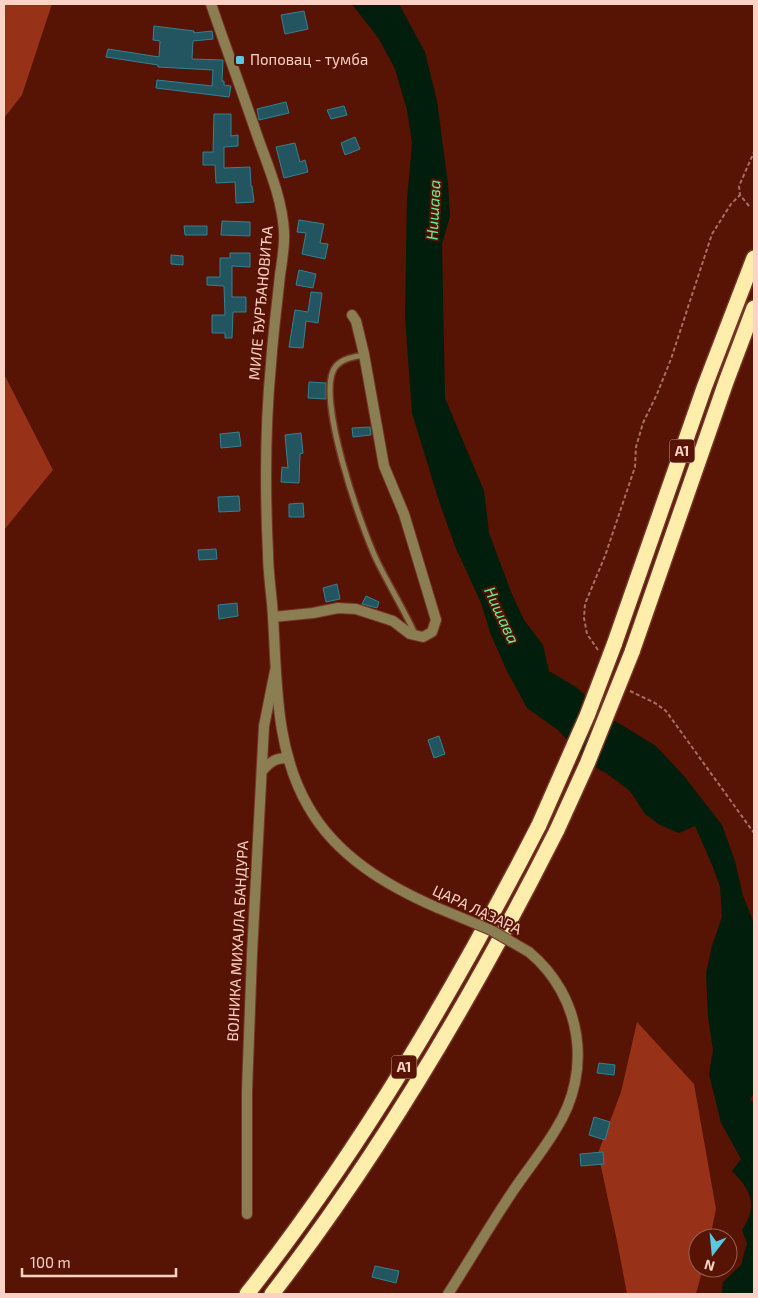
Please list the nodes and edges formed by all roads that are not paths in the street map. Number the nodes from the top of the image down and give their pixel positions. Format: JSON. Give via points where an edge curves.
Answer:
{"nodes":[{"id":1,"x":211,"y":4,"type":"edge"},
{"id":2,"x":754,"y":258,"type":"edge"},
{"id":3,"x":754,"y":308,"type":"edge"},
{"id":4,"x":352,"y":315,"type":"dead end"},
{"id":5,"x":364,"y":354,"type":"junction"},
{"id":6,"x":273,"y":617,"type":"junction"},
{"id":7,"x":415,"y":635,"type":"junction"},
{"id":8,"x":275,"y":670,"type":"junction"},
{"id":9,"x":288,"y":758,"type":"junction"},
{"id":10,"x":263,"y":770,"type":"junction"},
{"id":11,"x":247,"y":1214,"type":"dead end"},
{"id":12,"x":247,"y":1294,"type":"edge"},
{"id":13,"x":272,"y":1294,"type":"edge"},
{"id":14,"x":448,"y":1294,"type":"edge"}],
"edges":[{"from":1,"to":6,"type":"street","name":"МИЛЕ ЂУРЂАНОВИЋА","via":[[277,194],[284,233],[270,365],[266,471]]},
{"from":2,"to":12,"type":"highway","number":"A1","bridge":true,"via":[[704,388],[614,645],[539,825],[479,939],[391,1088],[308,1213]]},
{"from":3,"to":13,"type":"highway","number":"A1","bridge":true,"via":[[632,652],[557,830],[509,926],[422,1077],[344,1196]]},
{"from":4,"to":5,"type":"street"},
{"from":5,"to":7,"type":"street","via":[[384,466],[404,514],[436,620],[432,632],[423,637]]},
{"from":5,"to":7,"type":"lane","via":[[335,367],[330,386],[332,420],[358,513],[378,563]]},
{"from":6,"to":7,"type":"street","via":[[356,608],[393,621]]},
{"from":6,"to":8,"type":"street","name":"ЦАРА ЛАЗАРА"},
{"from":8,"to":9,"type":"street","name":"ЦАРА ЛАЗАРА"},
{"from":8,"to":10,"type":"street","name":"ВОЈНИКА МИХАЈЛА БАНДУРА","via":[[264,726]]},
{"from":9,"to":10,"type":"street","via":[[271,761]]},
{"from":9,"to":14,"type":"street","name":"ЦАРА ЛАЗАРА","bridge":true,"via":[[308,806],[340,847],[378,877],[410,895],[491,930],[529,952],[560,988],[576,1027],[578,1052],[572,1098],[557,1129],[513,1191]]},
{"from":10,"to":11,"type":"street","name":"ВОЈНИКА МИХАЈЛА БАНДУРА","via":[[247,1091]]}]}
